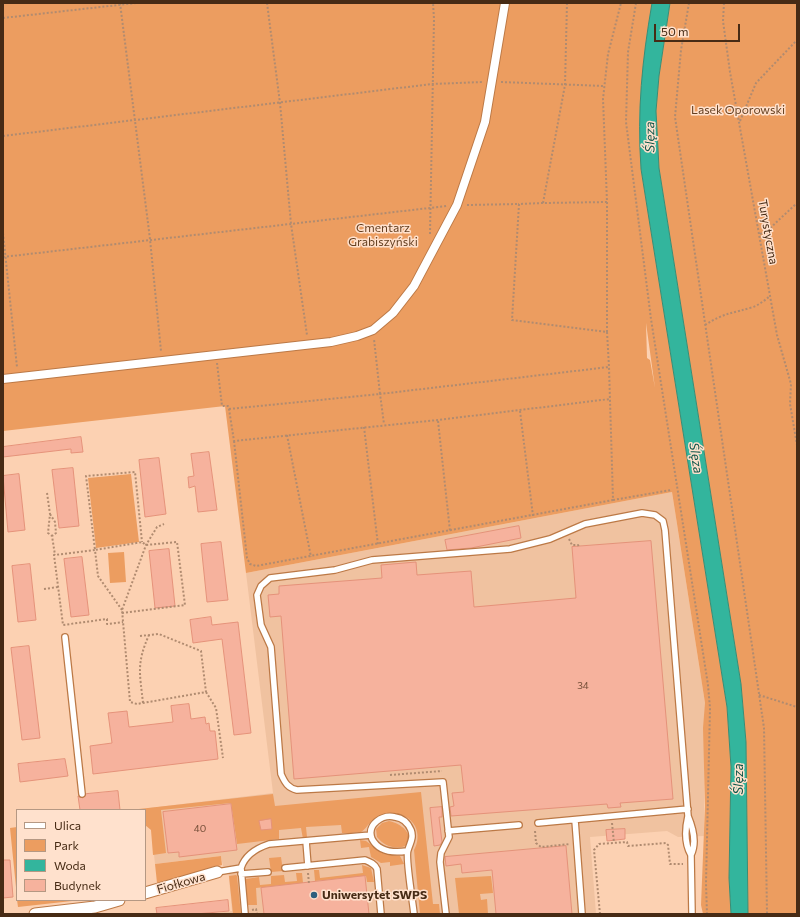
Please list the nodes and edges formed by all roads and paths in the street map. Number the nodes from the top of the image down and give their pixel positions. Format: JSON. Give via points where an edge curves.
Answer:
{"nodes":[{"id":1,"x":136,"y":3,"type":"edge"},
{"id":2,"x":267,"y":3,"type":"edge"},
{"id":3,"x":433,"y":3,"type":"edge"},
{"id":4,"x":505,"y":3,"type":"edge"},
{"id":5,"x":567,"y":3,"type":"edge"},
{"id":6,"x":621,"y":3,"type":"edge"},
{"id":7,"x":636,"y":3,"type":"edge"},
{"id":8,"x":689,"y":3,"type":"edge"},
{"id":9,"x":724,"y":3,"type":"edge"},
{"id":10,"x":120,"y":4,"type":"edge"},
{"id":11,"x":3,"y":18,"type":"edge"},
{"id":12,"x":797,"y":40,"type":"edge"},
{"id":13,"x":492,"y":82,"type":"junction"},
{"id":14,"x":432,"y":84,"type":"junction"},
{"id":15,"x":565,"y":85,"type":"junction"},
{"id":16,"x":604,"y":86,"type":"junction"},
{"id":17,"x":280,"y":103,"type":"junction"},
{"id":18,"x":134,"y":120,"type":"junction"},
{"id":19,"x":739,"y":122,"type":"junction"},
{"id":20,"x":3,"y":136,"type":"edge"},
{"id":21,"x":607,"y":202,"type":"junction"},
{"id":22,"x":543,"y":203,"type":"junction"},
{"id":23,"x":797,"y":203,"type":"edge"},
{"id":24,"x":519,"y":204,"type":"junction"},
{"id":25,"x":457,"y":205,"type":"junction"},
{"id":26,"x":430,"y":206,"type":"junction"},
{"id":27,"x":291,"y":224,"type":"junction"},
{"id":28,"x":3,"y":233,"type":"edge"},
{"id":29,"x":760,"y":234,"type":"junction"},
{"id":30,"x":430,"y":236,"type":"dead end"},
{"id":31,"x":150,"y":239,"type":"junction"},
{"id":32,"x":4,"y":257,"type":"edge"},
{"id":33,"x":770,"y":296,"type":"junction"},
{"id":34,"x":705,"y":325,"type":"junction"},
{"id":35,"x":373,"y":330,"type":"junction"},
{"id":36,"x":607,"y":332,"type":"junction"},
{"id":37,"x":309,"y":344,"type":"junction"},
{"id":38,"x":216,"y":354,"type":"junction"},
{"id":39,"x":162,"y":361,"type":"junction"},
{"id":40,"x":609,"y":367,"type":"junction"},
{"id":41,"x":18,"y":377,"type":"junction"},
{"id":42,"x":3,"y":379,"type":"edge"},
{"id":43,"x":380,"y":394,"type":"junction"},
{"id":44,"x":610,"y":399,"type":"junction"},
{"id":45,"x":229,"y":409,"type":"junction"},
{"id":46,"x":520,"y":411,"type":"junction"},
{"id":47,"x":438,"y":420,"type":"junction"},
{"id":48,"x":384,"y":424,"type":"junction"},
{"id":49,"x":364,"y":427,"type":"junction"},
{"id":50,"x":287,"y":435,"type":"junction"},
{"id":51,"x":234,"y":441,"type":"junction"},
{"id":52,"x":797,"y":445,"type":"edge"},
{"id":53,"x":671,"y":490,"type":"dead end"},
{"id":54,"x":47,"y":493,"type":"dead end"},
{"id":55,"x":613,"y":500,"type":"junction"},
{"id":56,"x":50,"y":514,"type":"junction"},
{"id":57,"x":533,"y":516,"type":"junction"},
{"id":58,"x":164,"y":524,"type":"dead end"},
{"id":59,"x":450,"y":531,"type":"junction"},
{"id":60,"x":52,"y":536,"type":"junction"},
{"id":61,"x":142,"y":542,"type":"junction"},
{"id":62,"x":146,"y":545,"type":"junction"},
{"id":63,"x":378,"y":545,"type":"junction"},
{"id":64,"x":572,"y":545,"type":"dead end"},
{"id":65,"x":578,"y":547,"type":"dead end"},
{"id":66,"x":95,"y":550,"type":"junction"},
{"id":67,"x":55,"y":555,"type":"junction"},
{"id":68,"x":311,"y":557,"type":"junction"},
{"id":69,"x":58,"y":587,"type":"junction"},
{"id":70,"x":44,"y":589,"type":"dead end"},
{"id":71,"x":122,"y":612,"type":"junction"},
{"id":72,"x":123,"y":622,"type":"junction"},
{"id":73,"x":148,"y":635,"type":"junction"},
{"id":74,"x":140,"y":636,"type":"dead end"},
{"id":75,"x":65,"y":637,"type":"dead end"},
{"id":76,"x":206,"y":692,"type":"junction"},
{"id":77,"x":759,"y":695,"type":"junction"},
{"id":78,"x":143,"y":703,"type":"junction"},
{"id":79,"x":797,"y":707,"type":"edge"},
{"id":80,"x":223,"y":758,"type":"dead end"},
{"id":81,"x":442,"y":771,"type":"dead end"},
{"id":82,"x":383,"y":776,"type":"dead end"},
{"id":83,"x":82,"y":794,"type":"dead end"},
{"id":84,"x":688,"y":809,"type":"junction"},
{"id":85,"x":611,"y":816,"type":"junction"},
{"id":86,"x":575,"y":820,"type":"junction"},
{"id":87,"x":538,"y":823,"type":"dead end"},
{"id":88,"x":519,"y":825,"type":"dead end"},
{"id":89,"x":535,"y":830,"type":"dead end"},
{"id":90,"x":448,"y":831,"type":"junction"},
{"id":91,"x":371,"y":835,"type":"junction"},
{"id":92,"x":306,"y":841,"type":"junction"},
{"id":93,"x":614,"y":843,"type":"junction"},
{"id":94,"x":577,"y":844,"type":"junction"},
{"id":95,"x":407,"y":851,"type":"junction"},
{"id":96,"x":308,"y":866,"type":"junction"},
{"id":97,"x":241,"y":868,"type":"junction"},
{"id":98,"x":285,"y":868,"type":"dead end"},
{"id":99,"x":683,"y":870,"type":"dead end"},
{"id":100,"x":217,"y":872,"type":"joint"},
{"id":101,"x":268,"y":872,"type":"dead end"},
{"id":102,"x":241,"y":874,"type":"junction"},
{"id":103,"x":146,"y":893,"type":"edge"},
{"id":104,"x":111,"y":901,"type":"edge"},
{"id":105,"x":95,"y":903,"type":"edge"},
{"id":106,"x":36,"y":914,"type":"edge"},
{"id":107,"x":245,"y":914,"type":"edge"},
{"id":108,"x":381,"y":914,"type":"edge"},
{"id":109,"x":414,"y":914,"type":"edge"},
{"id":110,"x":446,"y":914,"type":"edge"},
{"id":111,"x":582,"y":914,"type":"edge"},
{"id":112,"x":600,"y":914,"type":"edge"},
{"id":113,"x":692,"y":914,"type":"edge"},
{"id":114,"x":707,"y":914,"type":"edge"},
{"id":115,"x":767,"y":914,"type":"edge"}],
"edges":[{"from":1,"to":10,"type":"path"},
{"from":2,"to":17,"type":"path"},
{"from":3,"to":14,"type":"path"},
{"from":4,"to":13,"type":"street"},
{"from":5,"to":15,"type":"path"},
{"from":6,"to":16,"type":"path","via":[[609,48]]},
{"from":7,"to":114,"type":"path","via":[[628,52],[626,122],[651,319],[708,685],[710,708]]},
{"from":8,"to":34,"type":"path","via":[[675,117]]},
{"from":9,"to":19,"type":"path","name":"Turystyczna","via":[[723,21]]},
{"from":10,"to":11,"type":"path"},
{"from":10,"to":18,"type":"path"},
{"from":12,"to":19,"type":"path","via":[[756,83]]},
{"from":13,"to":14,"type":"path"},
{"from":13,"to":15,"type":"path"},
{"from":13,"to":25,"type":"street","via":[[485,122]]},
{"from":14,"to":17,"type":"path"},
{"from":14,"to":26,"type":"path"},
{"from":15,"to":16,"type":"path"},
{"from":15,"to":22,"type":"path"},
{"from":16,"to":21,"type":"path","via":[[603,143]]},
{"from":17,"to":18,"type":"path"},
{"from":17,"to":27,"type":"path"},
{"from":18,"to":20,"type":"path"},
{"from":18,"to":31,"type":"path"},
{"from":19,"to":29,"type":"path","name":"Turystyczna"},
{"from":21,"to":22,"type":"path"},
{"from":21,"to":36,"type":"path"},
{"from":22,"to":24,"type":"path"},
{"from":23,"to":29,"type":"path","via":[[767,231]]},
{"from":24,"to":25,"type":"path"},
{"from":24,"to":36,"type":"path","via":[[512,320]]},
{"from":25,"to":26,"type":"path"},
{"from":25,"to":35,"type":"street","via":[[414,286],[393,313]]},
{"from":26,"to":27,"type":"path"},
{"from":26,"to":30,"type":"path"},
{"from":27,"to":31,"type":"path"},
{"from":27,"to":37,"type":"path"},
{"from":28,"to":32,"type":"path"},
{"from":29,"to":33,"type":"path","name":"Turystyczna"},
{"from":31,"to":32,"type":"path"},
{"from":31,"to":39,"type":"path"},
{"from":32,"to":41,"type":"path"},
{"from":33,"to":34,"type":"path","via":[[755,306],[733,311]]},
{"from":33,"to":52,"type":"path","name":"Turystyczna","via":[[777,335],[791,384],[790,404]]},
{"from":34,"to":77,"type":"path"},
{"from":35,"to":37,"type":"street","via":[[357,336]]},
{"from":35,"to":43,"type":"path"},
{"from":36,"to":40,"type":"path"},
{"from":37,"to":38,"type":"street"},
{"from":38,"to":39,"type":"street"},
{"from":38,"to":45,"type":"path","via":[[222,406],[228,406]]},
{"from":39,"to":41,"type":"street"},
{"from":40,"to":43,"type":"path"},
{"from":40,"to":44,"type":"path"},
{"from":41,"to":42,"type":"street"},
{"from":43,"to":45,"type":"path"},
{"from":43,"to":48,"type":"path"},
{"from":44,"to":46,"type":"path"},
{"from":44,"to":55,"type":"path"},
{"from":45,"to":51,"type":"path"},
{"from":46,"to":47,"type":"path"},
{"from":46,"to":57,"type":"path"},
{"from":47,"to":48,"type":"path"},
{"from":47,"to":59,"type":"path"},
{"from":48,"to":49,"type":"path"},
{"from":49,"to":50,"type":"path"},
{"from":49,"to":63,"type":"path"},
{"from":50,"to":51,"type":"path"},
{"from":50,"to":68,"type":"path"},
{"from":51,"to":68,"type":"path","via":[[247,558],[250,564],[256,566]]},
{"from":53,"to":55,"type":"path"},
{"from":54,"to":56,"type":"path"},
{"from":55,"to":57,"type":"path"},
{"from":56,"to":60,"type":"path","via":[[48,533]]},
{"from":56,"to":60,"type":"path","via":[[55,522],[56,533]]},
{"from":57,"to":59,"type":"path"},
{"from":58,"to":62,"type":"path","via":[[157,527]]},
{"from":59,"to":63,"type":"path"},
{"from":60,"to":67,"type":"path"},
{"from":61,"to":62,"type":"path"},
{"from":61,"to":66,"type":"path"},
{"from":61,"to":66,"type":"path","via":[[135,472],[86,476]]},
{"from":62,"to":71,"type":"path"},
{"from":62,"to":71,"type":"path","via":[[177,542],[185,605]]},
{"from":63,"to":68,"type":"path"},
{"from":64,"to":65,"type":"path"},
{"from":66,"to":67,"type":"path"},
{"from":66,"to":71,"type":"path","via":[[98,576]]},
{"from":67,"to":69,"type":"path"},
{"from":69,"to":70,"type":"path"},
{"from":69,"to":72,"type":"path","via":[[63,625],[106,619],[107,624]]},
{"from":71,"to":72,"type":"path"},
{"from":72,"to":78,"type":"path","via":[[130,702]]},
{"from":73,"to":74,"type":"path"},
{"from":73,"to":76,"type":"path","via":[[159,634],[201,651]]},
{"from":73,"to":78,"type":"path","via":[[139,665]]},
{"from":75,"to":83,"type":"lane"},
{"from":76,"to":78,"type":"path"},
{"from":76,"to":80,"type":"path","via":[[216,708]]},
{"from":77,"to":79,"type":"path"},
{"from":77,"to":115,"type":"path","via":[[764,728]]},
{"from":81,"to":82,"type":"path"},
{"from":84,"to":85,"type":"lane"},
{"from":84,"to":90,"type":"lane","via":[[665,530],[662,521],[655,515],[642,513],[585,524],[550,539],[510,549],[372,560],[335,570],[277,576],[267,580],[261,586],[258,595],[260,620],[271,647],[281,774],[287,785],[297,790],[443,782]]},
{"from":84,"to":113,"type":"lane","via":[[685,826],[690,855]]},
{"from":85,"to":86,"type":"lane"},
{"from":85,"to":93,"type":"path"},
{"from":86,"to":87,"type":"lane"},
{"from":86,"to":94,"type":"lane"},
{"from":88,"to":90,"type":"lane"},
{"from":89,"to":94,"type":"path","via":[[536,843],[541,847]]},
{"from":90,"to":110,"type":"lane","via":[[440,862]]},
{"from":91,"to":92,"type":"lane"},
{"from":91,"to":95,"type":"lane","via":[[374,843],[388,851]]},
{"from":91,"to":95,"type":"lane","via":[[371,828],[380,819],[393,816],[401,818],[412,831],[412,841]]},
{"from":92,"to":96,"type":"lane"},
{"from":92,"to":97,"type":"lane","via":[[269,844],[259,848],[243,861]]},
{"from":93,"to":99,"type":"path","via":[[627,842],[628,846],[666,843],[670,864],[683,863]]},
{"from":93,"to":112,"type":"path","via":[[599,844],[594,850]]},
{"from":94,"to":111,"type":"lane"},
{"from":95,"to":109,"type":"lane"},
{"from":96,"to":98,"type":"lane"},
{"from":96,"to":108,"type":"lane","via":[[365,860],[373,863],[377,869]]},
{"from":97,"to":100,"type":"lane"},
{"from":97,"to":102,"type":"lane"},
{"from":100,"to":103,"type":"street","name":"Fiołkowa"},
{"from":101,"to":102,"type":"lane"},
{"from":102,"to":107,"type":"lane"},
{"from":104,"to":105,"type":"street"},
{"from":105,"to":106,"type":"street"}]}
